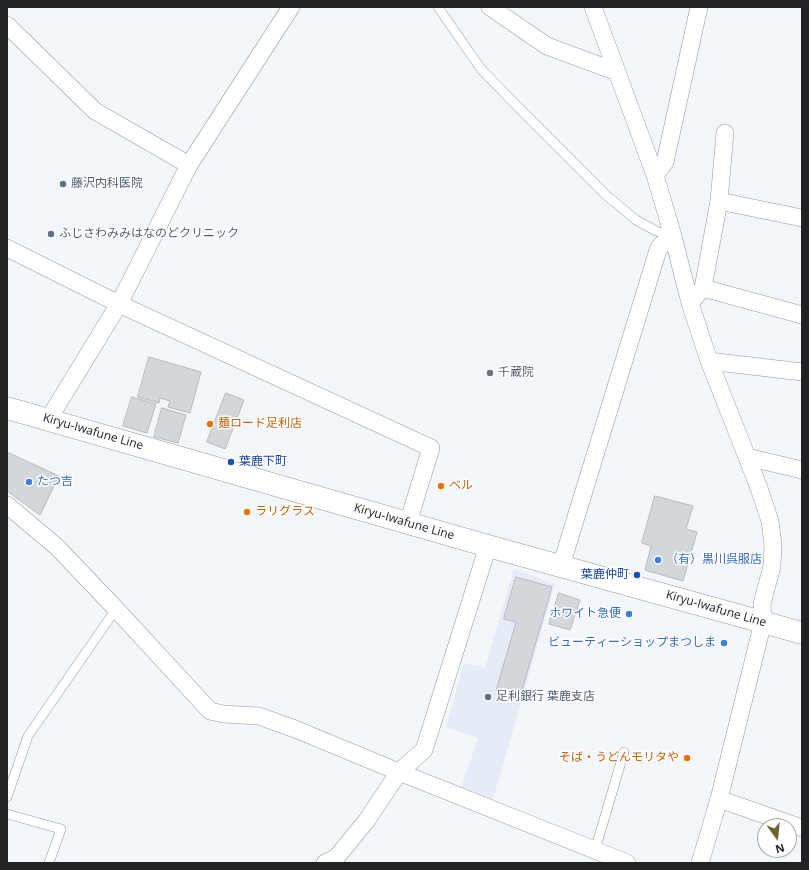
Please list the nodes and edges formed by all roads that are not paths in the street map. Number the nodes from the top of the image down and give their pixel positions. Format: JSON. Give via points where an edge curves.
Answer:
{"nodes":[{"id":1,"x":291,"y":7,"type":"edge"},
{"id":2,"x":438,"y":7,"type":"edge"},
{"id":3,"x":490,"y":7,"type":"edge"},
{"id":4,"x":593,"y":7,"type":"edge"},
{"id":5,"x":699,"y":7,"type":"edge"},
{"id":6,"x":7,"y":25,"type":"edge"},
{"id":7,"x":617,"y":72,"type":"junction"},
{"id":8,"x":725,"y":133,"type":"dead end"},
{"id":9,"x":189,"y":166,"type":"junction"},
{"id":10,"x":655,"y":175,"type":"junction"},
{"id":11,"x":719,"y":201,"type":"junction"},
{"id":12,"x":802,"y":218,"type":"edge"},
{"id":13,"x":673,"y":236,"type":"junction"},
{"id":14,"x":7,"y":248,"type":"edge"},
{"id":15,"x":703,"y":288,"type":"junction"},
{"id":16,"x":690,"y":303,"type":"junction"},
{"id":17,"x":119,"y":304,"type":"junction"},
{"id":18,"x":802,"y":315,"type":"edge"},
{"id":19,"x":709,"y":361,"type":"junction"},
{"id":20,"x":802,"y":372,"type":"edge"},
{"id":21,"x":7,"y":408,"type":"edge"},
{"id":22,"x":48,"y":420,"type":"junction"},
{"id":23,"x":747,"y":456,"type":"junction"},
{"id":24,"x":802,"y":470,"type":"edge"},
{"id":25,"x":7,"y":505,"type":"edge"},
{"id":26,"x":408,"y":523,"type":"junction"},
{"id":27,"x":488,"y":546,"type":"junction"},
{"id":28,"x":561,"y":566,"type":"junction"},
{"id":29,"x":116,"y":609,"type":"junction"},
{"id":30,"x":763,"y":622,"type":"junction"},
{"id":31,"x":802,"y":633,"type":"edge"},
{"id":32,"x":624,"y":752,"type":"dead end"},
{"id":33,"x":399,"y":772,"type":"junction"},
{"id":34,"x":9,"y":785,"type":"edge"},
{"id":35,"x":7,"y":797,"type":"edge"},
{"id":36,"x":719,"y":799,"type":"junction"},
{"id":37,"x":7,"y":814,"type":"edge"},
{"id":38,"x":802,"y":828,"type":"edge"},
{"id":39,"x":594,"y":850,"type":"junction"},
{"id":40,"x":334,"y":861,"type":"edge"},
{"id":41,"x":49,"y":863,"type":"edge"},
{"id":42,"x":627,"y":863,"type":"edge"},
{"id":43,"x":700,"y":863,"type":"edge"}],
"edges":[{"from":1,"to":9,"type":"street"},
{"from":2,"to":13,"type":"lane","via":[[481,69],[606,195],[636,220],[656,232]]},
{"from":3,"to":7,"type":"street","via":[[547,46]]},
{"from":4,"to":7,"type":"street"},
{"from":5,"to":10,"type":"street","via":[[665,162]]},
{"from":6,"to":9,"type":"street","via":[[95,111]]},
{"from":7,"to":10,"type":"street"},
{"from":8,"to":11,"type":"street"},
{"from":9,"to":17,"type":"street"},
{"from":10,"to":13,"type":"street"},
{"from":11,"to":12,"type":"street"},
{"from":11,"to":15,"type":"street"},
{"from":13,"to":16,"type":"street"},
{"from":13,"to":28,"type":"street","via":[[658,250]]},
{"from":14,"to":17,"type":"street"},
{"from":15,"to":16,"type":"street"},
{"from":15,"to":18,"type":"street"},
{"from":16,"to":19,"type":"street"},
{"from":17,"to":22,"type":"street"},
{"from":17,"to":26,"type":"street","via":[[431,448]]},
{"from":19,"to":20,"type":"street"},
{"from":19,"to":23,"type":"street"},
{"from":21,"to":22,"type":"main road","name":"Kiryu-Iwafune Line"},
{"from":22,"to":26,"type":"main road","name":"Kiryu-Iwafune Line"},
{"from":23,"to":24,"type":"street"},
{"from":23,"to":30,"type":"street","via":[[770,521],[773,544],[772,566],[762,604]]},
{"from":25,"to":29,"type":"street","via":[[57,547]]},
{"from":26,"to":27,"type":"main road","name":"Kiryu-Iwafune Line"},
{"from":27,"to":28,"type":"main road","name":"Kiryu-Iwafune Line"},
{"from":27,"to":33,"type":"street","via":[[424,750]]},
{"from":28,"to":30,"type":"main road","name":"Kiryu-Iwafune Line"},
{"from":29,"to":33,"type":"street","via":[[210,711],[259,716]]},
{"from":29,"to":34,"type":"lane","via":[[28,736]]},
{"from":30,"to":31,"type":"main road","name":"Kiryu-Iwafune Line"},
{"from":30,"to":36,"type":"street"},
{"from":32,"to":39,"type":"lane"},
{"from":33,"to":39,"type":"street"},
{"from":33,"to":40,"type":"street","via":[[367,820]]},
{"from":34,"to":35,"type":"lane"},
{"from":36,"to":38,"type":"street"},
{"from":36,"to":43,"type":"street"},
{"from":37,"to":41,"type":"lane","via":[[61,829]]},
{"from":39,"to":42,"type":"street"}]}
